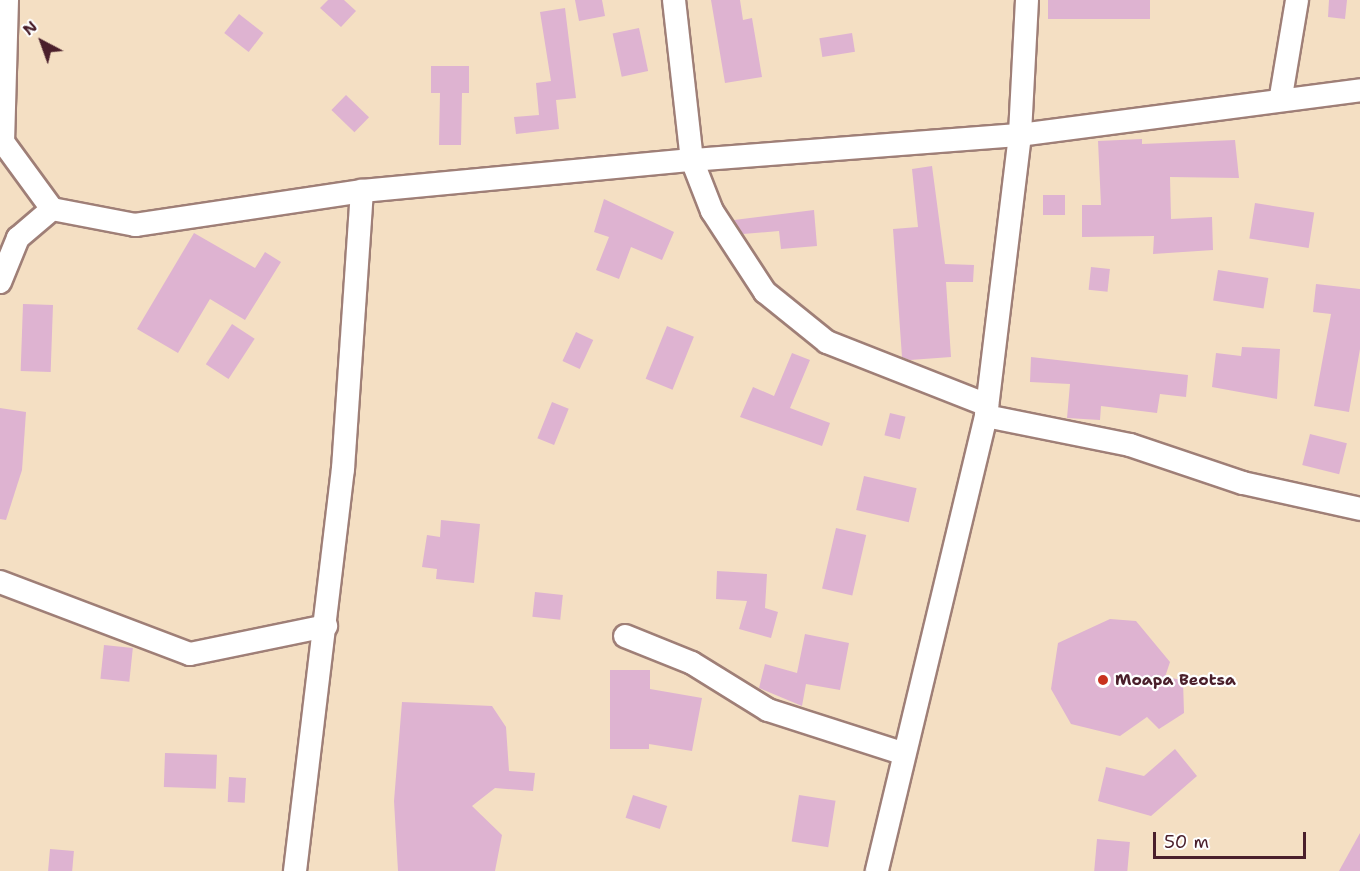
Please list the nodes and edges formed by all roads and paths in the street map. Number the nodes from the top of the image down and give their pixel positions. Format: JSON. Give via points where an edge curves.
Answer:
{"nodes":[{"id":1,"x":7,"y":0,"type":"edge"},
{"id":2,"x":674,"y":0,"type":"edge"},
{"id":3,"x":1027,"y":0,"type":"edge"},
{"id":4,"x":1297,"y":0,"type":"edge"},
{"id":5,"x":1360,"y":90,"type":"edge"},
{"id":6,"x":1281,"y":96,"type":"junction"},
{"id":7,"x":1020,"y":135,"type":"junction"},
{"id":8,"x":692,"y":160,"type":"junction"},
{"id":9,"x":362,"y":191,"type":"junction"},
{"id":10,"x":52,"y":209,"type":"junction"},
{"id":11,"x":0,"y":282,"type":"edge"},
{"id":12,"x":986,"y":410,"type":"junction"},
{"id":13,"x":1360,"y":509,"type":"edge"},
{"id":14,"x":0,"y":582,"type":"edge"},
{"id":15,"x":326,"y":626,"type":"junction"},
{"id":16,"x":625,"y":636,"type":"dead end"},
{"id":17,"x":902,"y":753,"type":"junction"},
{"id":18,"x":295,"y":871,"type":"edge"},
{"id":19,"x":877,"y":871,"type":"edge"}],
"edges":[{"from":1,"to":10,"type":"street","via":[[3,142]]},
{"from":2,"to":8,"type":"street"},
{"from":3,"to":7,"type":"street"},
{"from":4,"to":6,"type":"street"},
{"from":5,"to":6,"type":"street"},
{"from":6,"to":7,"type":"street"},
{"from":7,"to":8,"type":"street"},
{"from":7,"to":12,"type":"street"},
{"from":8,"to":9,"type":"street"},
{"from":8,"to":12,"type":"street","via":[[712,211],[765,292],[827,342]]},
{"from":9,"to":10,"type":"street","via":[[135,225]]},
{"from":9,"to":15,"type":"street"},
{"from":10,"to":11,"type":"street","via":[[18,238]]},
{"from":12,"to":13,"type":"street","via":[[1130,445],[1243,483]]},
{"from":12,"to":17,"type":"street"},
{"from":14,"to":15,"type":"street","via":[[190,654]]},
{"from":15,"to":18,"type":"street"},
{"from":16,"to":17,"type":"street","via":[[692,663],[768,710]]},
{"from":17,"to":19,"type":"street"}]}
